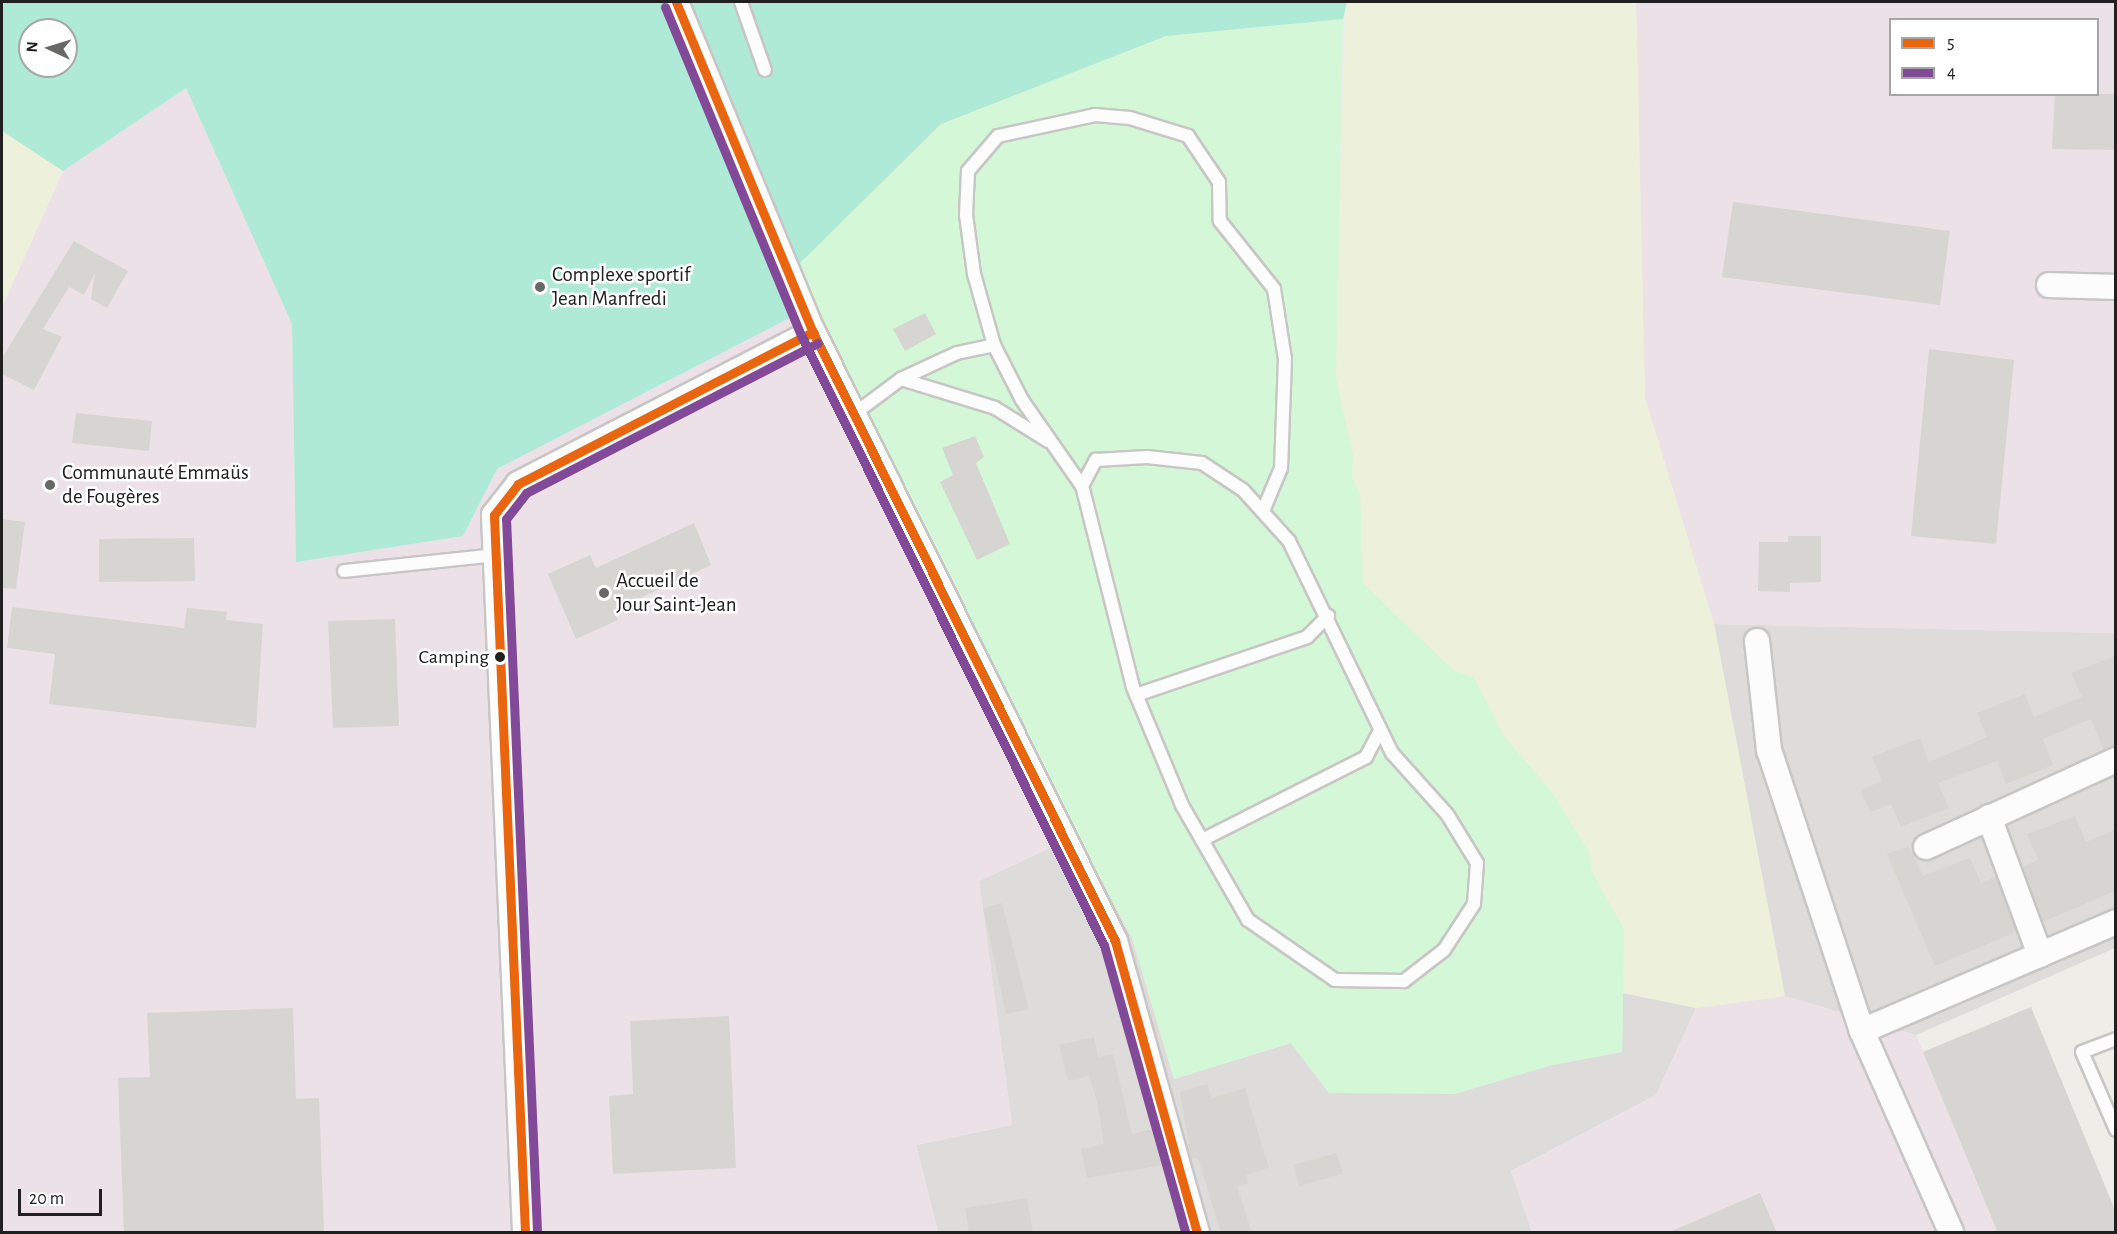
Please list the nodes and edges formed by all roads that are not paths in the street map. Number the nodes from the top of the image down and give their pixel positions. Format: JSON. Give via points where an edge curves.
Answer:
{"nodes":[{"id":1,"x":676,"y":2,"type":"edge"},
{"id":2,"x":741,"y":2,"type":"edge"},
{"id":3,"x":765,"y":70,"type":"dead end"},
{"id":4,"x":2049,"y":285,"type":"dead end"},
{"id":5,"x":2115,"y":286,"type":"edge"},
{"id":6,"x":813,"y":332,"type":"junction"},
{"id":7,"x":994,"y":345,"type":"junction"},
{"id":8,"x":901,"y":380,"type":"junction"},
{"id":9,"x":854,"y":414,"type":"junction"},
{"id":10,"x":1052,"y":443,"type":"junction"},
{"id":11,"x":1082,"y":486,"type":"junction"},
{"id":12,"x":1263,"y":512,"type":"junction"},
{"id":13,"x":495,"y":555,"type":"junction"},
{"id":14,"x":344,"y":571,"type":"dead end"},
{"id":15,"x":1328,"y":616,"type":"junction"},
{"id":16,"x":1757,"y":641,"type":"dead end"},
{"id":17,"x":1136,"y":695,"type":"junction"},
{"id":18,"x":1380,"y":731,"type":"junction"},
{"id":19,"x":2115,"y":760,"type":"edge"},
{"id":20,"x":1989,"y":817,"type":"junction"},
{"id":21,"x":1202,"y":840,"type":"junction"},
{"id":22,"x":1926,"y":847,"type":"dead end"},
{"id":23,"x":2115,"y":922,"type":"edge"},
{"id":24,"x":2040,"y":955,"type":"junction"},
{"id":25,"x":1862,"y":1031,"type":"junction"},
{"id":26,"x":2115,"y":1039,"type":"edge"},
{"id":27,"x":2115,"y":1130,"type":"edge"},
{"id":28,"x":525,"y":1233,"type":"edge"},
{"id":29,"x":1197,"y":1233,"type":"edge"},
{"id":30,"x":1952,"y":1233,"type":"edge"}],
"edges":[{"from":1,"to":6,"type":"street"},
{"from":2,"to":3,"type":"lane"},
{"from":4,"to":5,"type":"street"},
{"from":6,"to":9,"type":"street"},
{"from":6,"to":13,"type":"street","via":[[518,484],[494,515]]},
{"from":7,"to":8,"type":"lane","via":[[957,352]]},
{"from":7,"to":10,"type":"lane"},
{"from":7,"to":12,"type":"lane","via":[[974,274],[966,215],[968,171],[998,136],[1095,115],[1130,118],[1188,136],[1219,182],[1220,220],[1274,289],[1285,359],[1281,468]]},
{"from":8,"to":9,"type":"lane"},
{"from":8,"to":10,"type":"lane","via":[[995,408]]},
{"from":9,"to":29,"type":"street","via":[[1114,941]]},
{"from":10,"to":11,"type":"lane"},
{"from":11,"to":12,"type":"lane","via":[[1096,460],[1202,464],[1243,490]]},
{"from":11,"to":17,"type":"lane","via":[[1086,518]]},
{"from":12,"to":15,"type":"lane","via":[[1289,541]]},
{"from":13,"to":14,"type":"lane"},
{"from":13,"to":28,"type":"street"},
{"from":15,"to":17,"type":"lane","via":[[1307,637]]},
{"from":15,"to":18,"type":"lane"},
{"from":16,"to":25,"type":"street","via":[[1769,750]]},
{"from":17,"to":21,"type":"lane","via":[[1182,805]]},
{"from":18,"to":21,"type":"lane","via":[[1366,757]]},
{"from":18,"to":21,"type":"lane","via":[[1392,753],[1447,814],[1477,863],[1474,904],[1444,950],[1404,981],[1335,980],[1248,920]]},
{"from":19,"to":20,"type":"street"},
{"from":20,"to":22,"type":"street"},
{"from":20,"to":24,"type":"street"},
{"from":23,"to":24,"type":"street"},
{"from":24,"to":25,"type":"street"},
{"from":25,"to":30,"type":"street"},
{"from":26,"to":27,"type":"lane","via":[[2082,1052]]}]}
